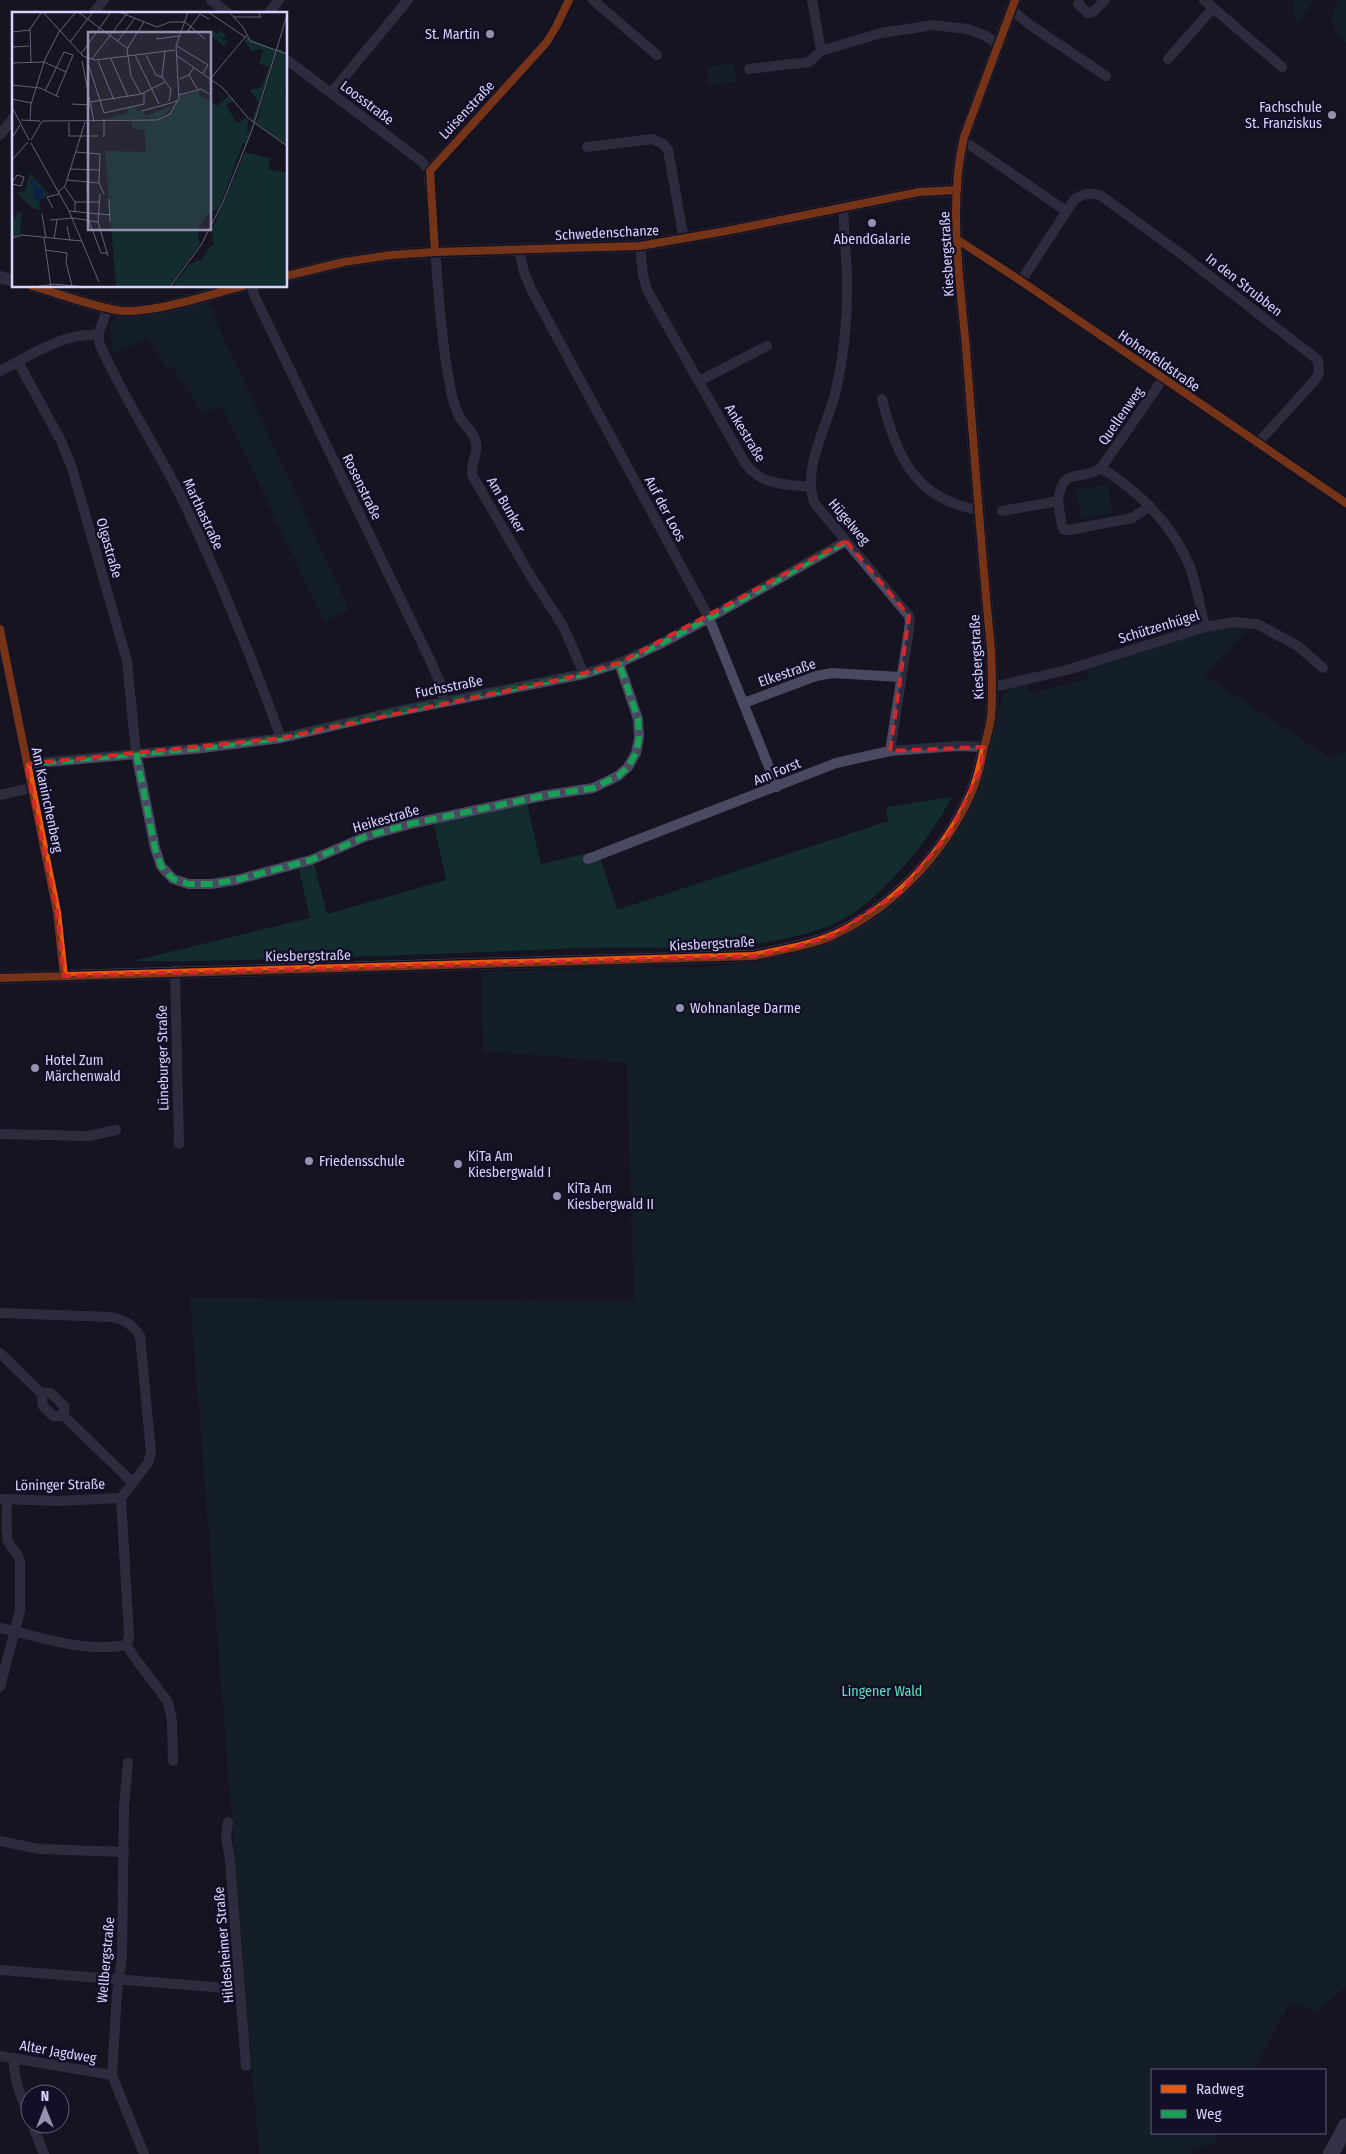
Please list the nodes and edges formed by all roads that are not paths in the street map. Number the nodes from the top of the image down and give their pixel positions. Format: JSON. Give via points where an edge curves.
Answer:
{"nodes":[{"id":1,"x":104,"y":0,"type":"edge"},
{"id":2,"x":212,"y":0,"type":"edge"},
{"id":3,"x":279,"y":0,"type":"edge"},
{"id":4,"x":408,"y":0,"type":"edge"},
{"id":5,"x":569,"y":0,"type":"edge"},
{"id":6,"x":593,"y":0,"type":"edge"},
{"id":7,"x":812,"y":0,"type":"edge"},
{"id":8,"x":1079,"y":0,"type":"edge"},
{"id":9,"x":1104,"y":0,"type":"edge"},
{"id":10,"x":1204,"y":0,"type":"edge"},
{"id":11,"x":1014,"y":5,"type":"edge"},
{"id":12,"x":1213,"y":8,"type":"junction"},
{"id":13,"x":95,"y":12,"type":"edge"},
{"id":14,"x":227,"y":12,"type":"edge"},
{"id":15,"x":270,"y":12,"type":"edge"},
{"id":16,"x":998,"y":44,"type":"junction"},
{"id":17,"x":821,"y":51,"type":"junction"},
{"id":18,"x":657,"y":54,"type":"dead end"},
{"id":19,"x":1168,"y":59,"type":"dead end"},
{"id":20,"x":288,"y":61,"type":"edge"},
{"id":21,"x":1282,"y":67,"type":"dead end"},
{"id":22,"x":749,"y":69,"type":"dead end"},
{"id":23,"x":1106,"y":76,"type":"dead end"},
{"id":24,"x":331,"y":93,"type":"junction"},
{"id":25,"x":12,"y":120,"type":"edge"},
{"id":26,"x":0,"y":135,"type":"edge"},
{"id":27,"x":970,"y":145,"type":"dead end"},
{"id":28,"x":587,"y":147,"type":"dead end"},
{"id":29,"x":430,"y":171,"type":"junction"},
{"id":30,"x":957,"y":190,"type":"junction"},
{"id":31,"x":843,"y":208,"type":"junction"},
{"id":32,"x":1066,"y":211,"type":"junction"},
{"id":33,"x":684,"y":239,"type":"junction"},
{"id":34,"x":958,"y":240,"type":"junction"},
{"id":35,"x":640,"y":246,"type":"junction"},
{"id":36,"x":520,"y":249,"type":"junction"},
{"id":37,"x":435,"y":252,"type":"junction"},
{"id":38,"x":288,"y":276,"type":"edge"},
{"id":39,"x":1021,"y":281,"type":"junction"},
{"id":40,"x":48,"y":288,"type":"edge"},
{"id":41,"x":235,"y":288,"type":"edge"},
{"id":42,"x":252,"y":288,"type":"edge"},
{"id":43,"x":108,"y":307,"type":"junction"},
{"id":44,"x":98,"y":335,"type":"junction"},
{"id":45,"x":768,"y":346,"type":"dead end"},
{"id":46,"x":18,"y":362,"type":"junction"},
{"id":47,"x":0,"y":371,"type":"edge"},
{"id":48,"x":1163,"y":378,"type":"junction"},
{"id":49,"x":699,"y":380,"type":"junction"},
{"id":50,"x":882,"y":399,"type":"dead end"},
{"id":51,"x":1257,"y":444,"type":"junction"},
{"id":52,"x":1101,"y":468,"type":"junction"},
{"id":53,"x":810,"y":487,"type":"junction"},
{"id":54,"x":1058,"y":500,"type":"junction"},
{"id":55,"x":1346,"y":503,"type":"edge"},
{"id":56,"x":1150,"y":506,"type":"junction"},
{"id":57,"x":978,"y":510,"type":"junction"},
{"id":58,"x":1002,"y":510,"type":"dead end"},
{"id":59,"x":846,"y":541,"type":"junction"},
{"id":60,"x":709,"y":618,"type":"junction"},
{"id":61,"x":1205,"y":627,"type":"junction"},
{"id":62,"x":0,"y":629,"type":"edge"},
{"id":63,"x":619,"y":663,"type":"junction"},
{"id":64,"x":1323,"y":668,"type":"dead end"},
{"id":65,"x":584,"y":674,"type":"junction"},
{"id":66,"x":900,"y":678,"type":"junction"},
{"id":67,"x":993,"y":687,"type":"junction"},
{"id":68,"x":443,"y":702,"type":"junction"},
{"id":69,"x":744,"y":703,"type":"junction"},
{"id":70,"x":281,"y":738,"type":"junction"},
{"id":71,"x":984,"y":747,"type":"junction"},
{"id":72,"x":890,"y":751,"type":"junction"},
{"id":73,"x":136,"y":753,"type":"junction"},
{"id":74,"x":26,"y":764,"type":"junction"},
{"id":75,"x":776,"y":786,"type":"junction"},
{"id":76,"x":31,"y":788,"type":"junction"},
{"id":77,"x":0,"y":795,"type":"edge"},
{"id":78,"x":588,"y":859,"type":"dead end"},
{"id":79,"x":175,"y":971,"type":"junction"},
{"id":80,"x":64,"y":976,"type":"junction"},
{"id":81,"x":0,"y":978,"type":"edge"},
{"id":82,"x":116,"y":1130,"type":"dead end"},
{"id":83,"x":0,"y":1134,"type":"edge"},
{"id":84,"x":179,"y":1144,"type":"dead end"},
{"id":85,"x":0,"y":1313,"type":"edge"},
{"id":86,"x":0,"y":1353,"type":"edge"},
{"id":87,"x":41,"y":1393,"type":"junction"},
{"id":88,"x":64,"y":1416,"type":"junction"},
{"id":89,"x":132,"y":1482,"type":"junction"},
{"id":90,"x":121,"y":1498,"type":"junction"},
{"id":91,"x":3,"y":1499,"type":"edge"},
{"id":92,"x":0,"y":1628,"type":"edge"},
{"id":93,"x":15,"y":1631,"type":"junction"},
{"id":94,"x":127,"y":1645,"type":"junction"},
{"id":95,"x":0,"y":1687,"type":"edge"},
{"id":96,"x":173,"y":1761,"type":"dead end"},
{"id":97,"x":128,"y":1763,"type":"dead end"},
{"id":98,"x":228,"y":1822,"type":"dead end"},
{"id":99,"x":0,"y":1841,"type":"edge"},
{"id":100,"x":124,"y":1852,"type":"junction"},
{"id":101,"x":0,"y":1970,"type":"edge"},
{"id":102,"x":119,"y":1980,"type":"junction"},
{"id":103,"x":239,"y":1989,"type":"junction"},
{"id":104,"x":0,"y":2056,"type":"edge"},
{"id":105,"x":14,"y":2058,"type":"junction"},
{"id":106,"x":246,"y":2066,"type":"dead end"},
{"id":107,"x":112,"y":2076,"type":"junction"},
{"id":108,"x":20,"y":2094,"type":"edge"},
{"id":109,"x":1346,"y":2126,"type":"edge"},
{"id":110,"x":36,"y":2134,"type":"edge"},
{"id":111,"x":1334,"y":2151,"type":"edge"},
{"id":112,"x":44,"y":2154,"type":"edge"},
{"id":113,"x":144,"y":2154,"type":"edge"}],
"edges":[{"from":1,"to":13,"type":"street"},
{"from":2,"to":14,"type":"street"},
{"from":3,"to":15,"type":"street"},
{"from":4,"to":24,"type":"street"},
{"from":5,"to":29,"type":"street","name":"Luisenstraße","via":[[546,43]]},
{"from":6,"to":18,"type":"street"},
{"from":7,"to":17,"type":"street"},
{"from":8,"to":9,"type":"street","via":[[1078,4],[1088,13]]},
{"from":10,"to":12,"type":"street"},
{"from":11,"to":16,"type":"street","name":"Kiesbergstraße"},
{"from":11,"to":23,"type":"street","via":[[1030,26]]},
{"from":12,"to":19,"type":"street"},
{"from":12,"to":21,"type":"street"},
{"from":16,"to":17,"type":"street","via":[[967,29],[934,26],[882,33]]},
{"from":16,"to":30,"type":"street","name":"Kiesbergstraße","via":[[964,137]]},
{"from":17,"to":22,"type":"street","via":[[810,62]]},
{"from":20,"to":24,"type":"street","name":"Loosstraße"},
{"from":24,"to":29,"type":"street","name":"Loosstraße"},
{"from":25,"to":26,"type":"street"},
{"from":27,"to":32,"type":"street"},
{"from":28,"to":33,"type":"street","via":[[652,139],[663,144],[668,150]]},
{"from":29,"to":37,"type":"street"},
{"from":30,"to":31,"type":"street","name":"Schwedenschanze","via":[[919,192]]},
{"from":30,"to":34,"type":"street","name":"Kiesbergstraße"},
{"from":31,"to":33,"type":"street","name":"Schwedenschanze"},
{"from":31,"to":53,"type":"street","via":[[847,278],[841,360],[835,393],[814,460]]},
{"from":32,"to":39,"type":"street","name":"In den Strubben"},
{"from":32,"to":51,"type":"street","name":"In den Strubben","via":[[1080,195],[1100,195],[1318,360],[1319,373],[1314,380]]},
{"from":33,"to":35,"type":"street","name":"Schwedenschanze"},
{"from":34,"to":39,"type":"street","name":"Hohenfeldstraße"},
{"from":34,"to":57,"type":"street","name":"Kiesbergstraße"},
{"from":35,"to":36,"type":"street","name":"Schwedenschanze"},
{"from":35,"to":49,"type":"street","name":"Ankestraße","via":[[647,290]]},
{"from":36,"to":37,"type":"street","name":"Schwedenschanze"},
{"from":36,"to":60,"type":"street","name":"Auf der Loos","via":[[531,290]]},
{"from":37,"to":38,"type":"street","name":"Schwedenschanze","via":[[368,257]]},
{"from":37,"to":65,"type":"street","name":"Am Bunker","via":[[452,394],[458,414],[475,438],[477,450],[471,467],[472,475],[563,626]]},
{"from":39,"to":48,"type":"street","name":"Hohenfeldstraße"},
{"from":40,"to":43,"type":"street"},
{"from":41,"to":43,"type":"street","via":[[148,309],[117,310]]},
{"from":42,"to":68,"type":"street","name":"Rosenstraße","via":[[430,660],[442,688]]},
{"from":43,"to":44,"type":"street"},
{"from":44,"to":46,"type":"street","via":[[77,335]]},
{"from":44,"to":70,"type":"street","name":"Marthastraße","via":[[110,367],[184,503],[244,636]]},
{"from":45,"to":49,"type":"street"},
{"from":46,"to":47,"type":"street"},
{"from":46,"to":73,"type":"street","name":"Olgastraße","via":[[72,468],[127,661]]},
{"from":48,"to":51,"type":"street","name":"Hohenfeldstraße"},
{"from":48,"to":52,"type":"street","name":"Quellenweg"},
{"from":49,"to":53,"type":"street","name":"Ankestraße","via":[[754,474],[763,480]]},
{"from":50,"to":57,"type":"street","via":[[904,462],[918,479],[947,502]]},
{"from":51,"to":55,"type":"street","name":"Hohenfeldstraße"},
{"from":52,"to":54,"type":"street","via":[[1065,480]]},
{"from":52,"to":56,"type":"street"},
{"from":53,"to":59,"type":"street","name":"Hügelweg","via":[[815,504]]},
{"from":54,"to":56,"type":"street","via":[[1064,530],[1132,518]]},
{"from":54,"to":58,"type":"street"},
{"from":56,"to":61,"type":"street","via":[[1184,554]]},
{"from":57,"to":67,"type":"street","name":"Kiesbergstraße"},
{"from":59,"to":60,"type":"street","name":"Fuchsstraße"},
{"from":59,"to":66,"type":"street","name":"Hügelweg","via":[[909,616]]},
{"from":60,"to":63,"type":"street","name":"Fuchsstraße"},
{"from":60,"to":69,"type":"street","name":"Auf der Loos"},
{"from":61,"to":64,"type":"street","name":"Schützenhügel","via":[[1234,622],[1257,624],[1298,646]]},
{"from":61,"to":67,"type":"street","name":"Schützenhügel","via":[[1067,670]]},
{"from":62,"to":74,"type":"street","name":"Am Kaninchenberg"},
{"from":63,"to":65,"type":"street","name":"Fuchsstraße"},
{"from":63,"to":73,"type":"street","name":"Heikestraße","via":[[638,719],[639,738],[636,753],[618,776],[593,788],[547,795],[376,834],[311,860],[236,880],[189,884],[173,879],[161,866]]},
{"from":65,"to":68,"type":"street","name":"Fuchsstraße"},
{"from":66,"to":69,"type":"street","name":"Elkestraße","via":[[832,673]]},
{"from":66,"to":72,"type":"street","name":"Hügelweg"},
{"from":67,"to":71,"type":"street","name":"Kiesbergstraße","via":[[991,719]]},
{"from":68,"to":70,"type":"street","name":"Fuchsstraße"},
{"from":69,"to":75,"type":"street","name":"Auf der Loos"},
{"from":70,"to":73,"type":"street","name":"Fuchsstraße"},
{"from":71,"to":72,"type":"street","name":"Am Forst"},
{"from":71,"to":79,"type":"street","name":"Kiesbergstraße","via":[[971,794],[951,831],[900,892],[868,916],[833,935],[796,947],[754,956],[707,958]]},
{"from":72,"to":75,"type":"street","name":"Am Forst","via":[[836,763]]},
{"from":73,"to":74,"type":"street","name":"Fuchsstraße"},
{"from":74,"to":76,"type":"street","name":"Am Kaninchenberg"},
{"from":75,"to":78,"type":"street","name":"Am Forst"},
{"from":76,"to":77,"type":"street"},
{"from":76,"to":80,"type":"street","name":"Am Kaninchenberg","via":[[57,912]]},
{"from":79,"to":80,"type":"street","name":"Kiesbergstraße"},
{"from":79,"to":84,"type":"street","name":"Lüneburger Straße"},
{"from":80,"to":81,"type":"street","name":"Kiesbergstraße"},
{"from":82,"to":83,"type":"street","via":[[89,1136]]},
{"from":85,"to":89,"type":"street","via":[[112,1317],[122,1319],[135,1329],[142,1346],[151,1453],[148,1463]]},
{"from":86,"to":87,"type":"street"},
{"from":87,"to":88,"type":"street","via":[[43,1406],[53,1416]]},
{"from":87,"to":88,"type":"street","via":[[51,1393],[64,1406]]},
{"from":88,"to":89,"type":"street"},
{"from":89,"to":90,"type":"street"},
{"from":90,"to":91,"type":"street","name":"Löninger Straße"},
{"from":90,"to":94,"type":"street"},
{"from":91,"to":93,"type":"street","via":[[7,1538],[20,1562],[20,1611]]},
{"from":92,"to":93,"type":"street"},
{"from":93,"to":94,"type":"street","via":[[83,1646]]},
{"from":93,"to":95,"type":"street"},
{"from":94,"to":96,"type":"street","via":[[168,1702]]},
{"from":97,"to":100,"type":"street","name":"Wellbergstraße"},
{"from":98,"to":103,"type":"street","name":"Hildesheimer Straße","via":[[226,1837]]},
{"from":99,"to":100,"type":"street","via":[[39,1849]]},
{"from":100,"to":102,"type":"street","name":"Wellbergstraße","via":[[124,1922]]},
{"from":101,"to":102,"type":"street"},
{"from":102,"to":103,"type":"street"},
{"from":102,"to":107,"type":"street","name":"Wellbergstraße"},
{"from":103,"to":106,"type":"street","name":"Hildesheimer Straße"},
{"from":104,"to":105,"type":"street","name":"Alter Jagdweg"},
{"from":105,"to":107,"type":"street","name":"Alter Jagdweg"},
{"from":105,"to":108,"type":"street","via":[[13,2071]]},
{"from":107,"to":113,"type":"street","name":"Wellbergstraße"},
{"from":109,"to":111,"type":"main road"},
{"from":110,"to":112,"type":"street"}]}
